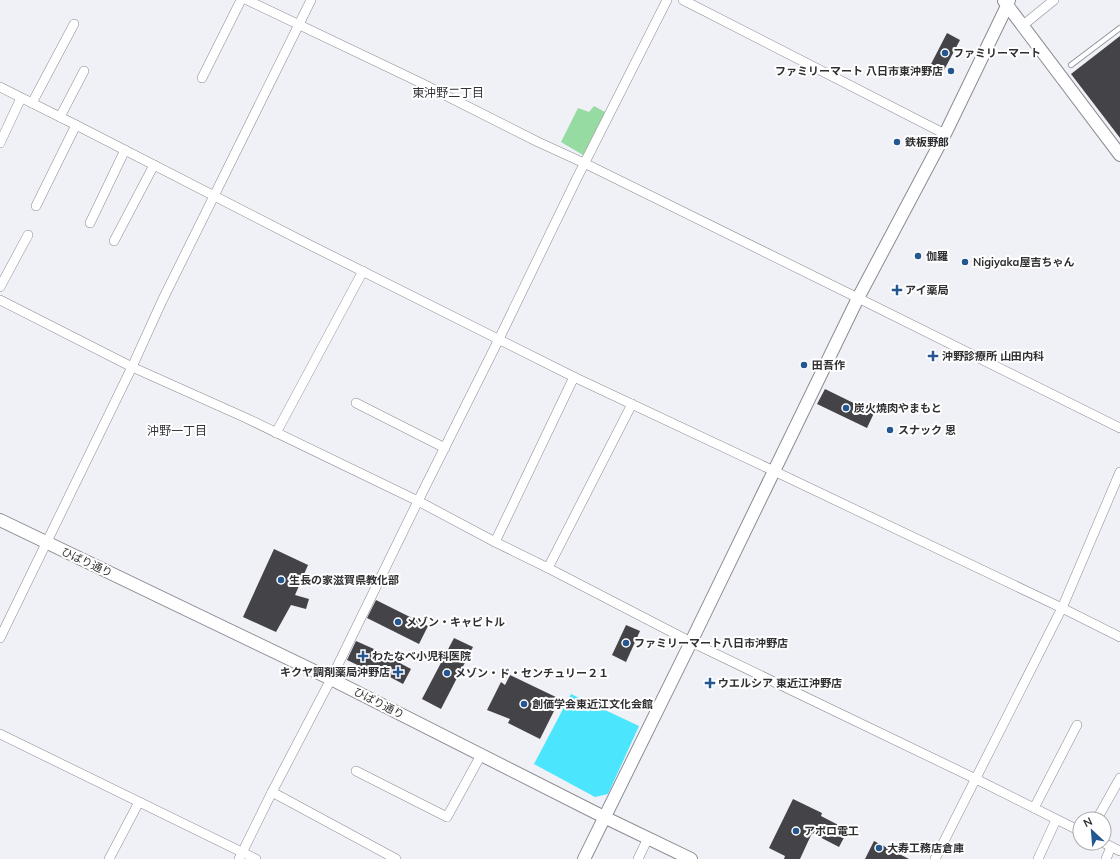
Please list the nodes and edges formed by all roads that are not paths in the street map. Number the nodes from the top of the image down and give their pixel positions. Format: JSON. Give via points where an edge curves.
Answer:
{"nodes":[{"id":1,"x":241,"y":0,"type":"edge"},
{"id":2,"x":247,"y":0,"type":"edge"},
{"id":3,"x":311,"y":0,"type":"edge"},
{"id":4,"x":667,"y":0,"type":"edge"},
{"id":5,"x":682,"y":0,"type":"edge"},
{"id":6,"x":1054,"y":0,"type":"edge"},
{"id":7,"x":1006,"y":2,"type":"edge"},
{"id":8,"x":74,"y":24,"type":"dead end"},
{"id":9,"x":299,"y":24,"type":"junction"},
{"id":10,"x":1022,"y":26,"type":"junction"},
{"id":11,"x":1120,"y":28,"type":"edge"},
{"id":12,"x":1071,"y":65,"type":"dead end"},
{"id":13,"x":84,"y":71,"type":"dead end"},
{"id":14,"x":202,"y":78,"type":"dead end"},
{"id":15,"x":0,"y":88,"type":"edge"},
{"id":16,"x":21,"y":98,"type":"junction"},
{"id":17,"x":32,"y":103,"type":"junction"},
{"id":18,"x":60,"y":117,"type":"junction"},
{"id":19,"x":76,"y":125,"type":"junction"},
{"id":20,"x":945,"y":134,"type":"junction"},
{"id":21,"x":0,"y":143,"type":"edge"},
{"id":22,"x":126,"y":150,"type":"junction"},
{"id":23,"x":1120,"y":155,"type":"edge"},
{"id":24,"x":584,"y":163,"type":"junction"},
{"id":25,"x":154,"y":165,"type":"junction"},
{"id":26,"x":214,"y":196,"type":"junction"},
{"id":27,"x":36,"y":206,"type":"dead end"},
{"id":28,"x":90,"y":223,"type":"dead end"},
{"id":29,"x":28,"y":235,"type":"dead end"},
{"id":30,"x":114,"y":242,"type":"dead end"},
{"id":31,"x":363,"y":271,"type":"junction"},
{"id":32,"x":0,"y":287,"type":"edge"},
{"id":33,"x":858,"y":298,"type":"junction"},
{"id":34,"x":0,"y":300,"type":"edge"},
{"id":35,"x":499,"y":339,"type":"junction"},
{"id":36,"x":132,"y":367,"type":"junction"},
{"id":37,"x":574,"y":377,"type":"junction"},
{"id":38,"x":356,"y":403,"type":"dead end"},
{"id":39,"x":632,"y":404,"type":"junction"},
{"id":40,"x":1120,"y":428,"type":"edge"},
{"id":41,"x":276,"y":433,"type":"junction"},
{"id":42,"x":445,"y":448,"type":"junction"},
{"id":43,"x":774,"y":471,"type":"junction"},
{"id":44,"x":1120,"y":472,"type":"edge"},
{"id":45,"x":418,"y":501,"type":"junction"},
{"id":46,"x":0,"y":520,"type":"edge"},
{"id":47,"x":495,"y":542,"type":"junction"},
{"id":48,"x":46,"y":543,"type":"junction"},
{"id":49,"x":548,"y":568,"type":"junction"},
{"id":50,"x":1062,"y":608,"type":"junction"},
{"id":51,"x":0,"y":638,"type":"edge"},
{"id":52,"x":1120,"y":638,"type":"edge"},
{"id":53,"x":691,"y":642,"type":"junction"},
{"id":54,"x":331,"y":679,"type":"junction"},
{"id":55,"x":1077,"y":725,"type":"dead end"},
{"id":56,"x":0,"y":734,"type":"edge"},
{"id":57,"x":481,"y":754,"type":"junction"},
{"id":58,"x":356,"y":772,"type":"dead end"},
{"id":59,"x":1120,"y":778,"type":"edge"},
{"id":60,"x":976,"y":779,"type":"junction"},
{"id":61,"x":272,"y":792,"type":"junction"},
{"id":62,"x":139,"y":802,"type":"junction"},
{"id":63,"x":1034,"y":808,"type":"junction"},
{"id":64,"x":1101,"y":811,"type":"edge"},
{"id":65,"x":604,"y":817,"type":"junction"},
{"id":66,"x":1056,"y":820,"type":"junction"},
{"id":67,"x":1072,"y":827,"type":"edge"},
{"id":68,"x":648,"y":838,"type":"junction"},
{"id":69,"x":241,"y":856,"type":"edge"},
{"id":70,"x":109,"y":859,"type":"edge"},
{"id":71,"x":256,"y":859,"type":"edge"},
{"id":72,"x":394,"y":859,"type":"edge"},
{"id":73,"x":584,"y":859,"type":"edge"},
{"id":74,"x":638,"y":859,"type":"edge"},
{"id":75,"x":691,"y":859,"type":"edge"},
{"id":76,"x":935,"y":859,"type":"edge"},
{"id":77,"x":1038,"y":859,"type":"edge"}],
"edges":[{"from":1,"to":14,"type":"street"},
{"from":2,"to":9,"type":"street"},
{"from":3,"to":9,"type":"street"},
{"from":4,"to":24,"type":"street"},
{"from":5,"to":20,"type":"street"},
{"from":6,"to":10,"type":"street"},
{"from":7,"to":10,"type":"street"},
{"from":7,"to":20,"type":"street"},
{"from":8,"to":17,"type":"street"},
{"from":9,"to":24,"type":"street"},
{"from":9,"to":26,"type":"street"},
{"from":10,"to":23,"type":"street"},
{"from":11,"to":12,"type":"lane"},
{"from":13,"to":18,"type":"street"},
{"from":15,"to":16,"type":"street"},
{"from":16,"to":17,"type":"street"},
{"from":16,"to":21,"type":"street"},
{"from":17,"to":18,"type":"street"},
{"from":18,"to":19,"type":"street"},
{"from":19,"to":22,"type":"street"},
{"from":19,"to":27,"type":"street"},
{"from":20,"to":33,"type":"street"},
{"from":22,"to":25,"type":"street"},
{"from":22,"to":28,"type":"street"},
{"from":24,"to":33,"type":"street"},
{"from":24,"to":35,"type":"street"},
{"from":25,"to":26,"type":"street"},
{"from":25,"to":30,"type":"street"},
{"from":26,"to":31,"type":"street"},
{"from":26,"to":36,"type":"street"},
{"from":29,"to":32,"type":"street"},
{"from":31,"to":35,"type":"street"},
{"from":31,"to":41,"type":"street"},
{"from":33,"to":40,"type":"street"},
{"from":33,"to":43,"type":"street"},
{"from":34,"to":36,"type":"street"},
{"from":35,"to":37,"type":"street"},
{"from":35,"to":42,"type":"street"},
{"from":36,"to":41,"type":"street"},
{"from":36,"to":48,"type":"street"},
{"from":37,"to":39,"type":"street"},
{"from":37,"to":47,"type":"street"},
{"from":38,"to":42,"type":"street"},
{"from":39,"to":43,"type":"street"},
{"from":39,"to":49,"type":"street"},
{"from":41,"to":45,"type":"street"},
{"from":42,"to":45,"type":"street"},
{"from":43,"to":50,"type":"street"},
{"from":43,"to":53,"type":"street"},
{"from":44,"to":50,"type":"street"},
{"from":45,"to":47,"type":"street"},
{"from":45,"to":54,"type":"street"},
{"from":46,"to":48,"type":"street","name":"ひばり通り"},
{"from":47,"to":49,"type":"street"},
{"from":48,"to":51,"type":"street"},
{"from":48,"to":54,"type":"street","name":"ひばり通り"},
{"from":49,"to":53,"type":"street"},
{"from":50,"to":52,"type":"street"},
{"from":50,"to":60,"type":"street"},
{"from":53,"to":60,"type":"street"},
{"from":53,"to":65,"type":"street"},
{"from":54,"to":57,"type":"street","name":"ひばり通り"},
{"from":54,"to":61,"type":"street"},
{"from":55,"to":63,"type":"street"},
{"from":56,"to":62,"type":"street"},
{"from":57,"to":58,"type":"street","via":[[447,817]]},
{"from":57,"to":65,"type":"street","name":"ひばり通り"},
{"from":59,"to":64,"type":"street"},
{"from":60,"to":63,"type":"street"},
{"from":60,"to":76,"type":"street"},
{"from":61,"to":69,"type":"street"},
{"from":61,"to":72,"type":"street"},
{"from":62,"to":69,"type":"street"},
{"from":62,"to":70,"type":"street"},
{"from":63,"to":66,"type":"street"},
{"from":65,"to":68,"type":"street","name":"ひばり通り"},
{"from":65,"to":73,"type":"street"},
{"from":66,"to":67,"type":"street"},
{"from":66,"to":77,"type":"street"},
{"from":68,"to":74,"type":"street"},
{"from":68,"to":75,"type":"street","name":"ひばり通り"},
{"from":69,"to":71,"type":"street"}]}
